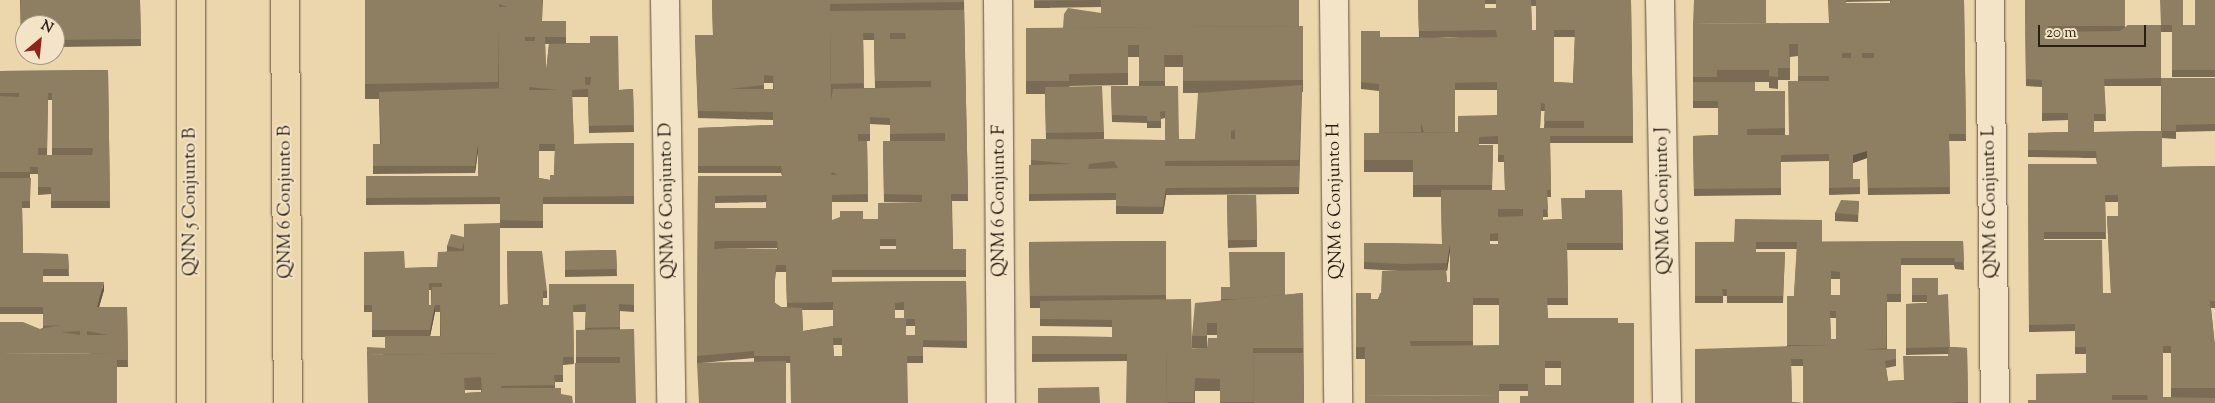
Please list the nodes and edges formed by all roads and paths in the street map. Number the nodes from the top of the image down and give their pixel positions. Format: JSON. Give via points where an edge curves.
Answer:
{"nodes":[{"id":1,"x":191,"y":0,"type":"edge"},
{"id":2,"x":266,"y":0,"type":"edge"},
{"id":3,"x":285,"y":0,"type":"edge"},
{"id":4,"x":665,"y":0,"type":"edge"},
{"id":5,"x":998,"y":0,"type":"edge"},
{"id":6,"x":1334,"y":0,"type":"edge"},
{"id":7,"x":1660,"y":0,"type":"edge"},
{"id":8,"x":1990,"y":0,"type":"edge"},
{"id":9,"x":285,"y":124,"type":"junction"},
{"id":10,"x":191,"y":403,"type":"edge"},
{"id":11,"x":288,"y":403,"type":"edge"},
{"id":12,"x":671,"y":403,"type":"edge"},
{"id":13,"x":1001,"y":403,"type":"edge"},
{"id":14,"x":1338,"y":403,"type":"edge"},
{"id":15,"x":1667,"y":403,"type":"edge"},
{"id":16,"x":1995,"y":403,"type":"edge"}],
"edges":[{"from":1,"to":10,"type":"main road","name":"QNN 5 Conjunto B"},
{"from":2,"to":9,"type":"main road"},
{"from":3,"to":9,"type":"main road","name":"QNM 6 Conjunto B"},
{"from":4,"to":12,"type":"street","name":"QNM 6 Conjunto D"},
{"from":5,"to":13,"type":"street","name":"QNM 6 Conjunto F"},
{"from":6,"to":14,"type":"street","name":"QNM 6 Conjunto H"},
{"from":7,"to":15,"type":"street","name":"QNM 6 Conjunto J"},
{"from":8,"to":16,"type":"street","name":"QNM 6 Conjunto L"},
{"from":9,"to":11,"type":"main road","name":"QNM 6 Conjunto B"}]}
